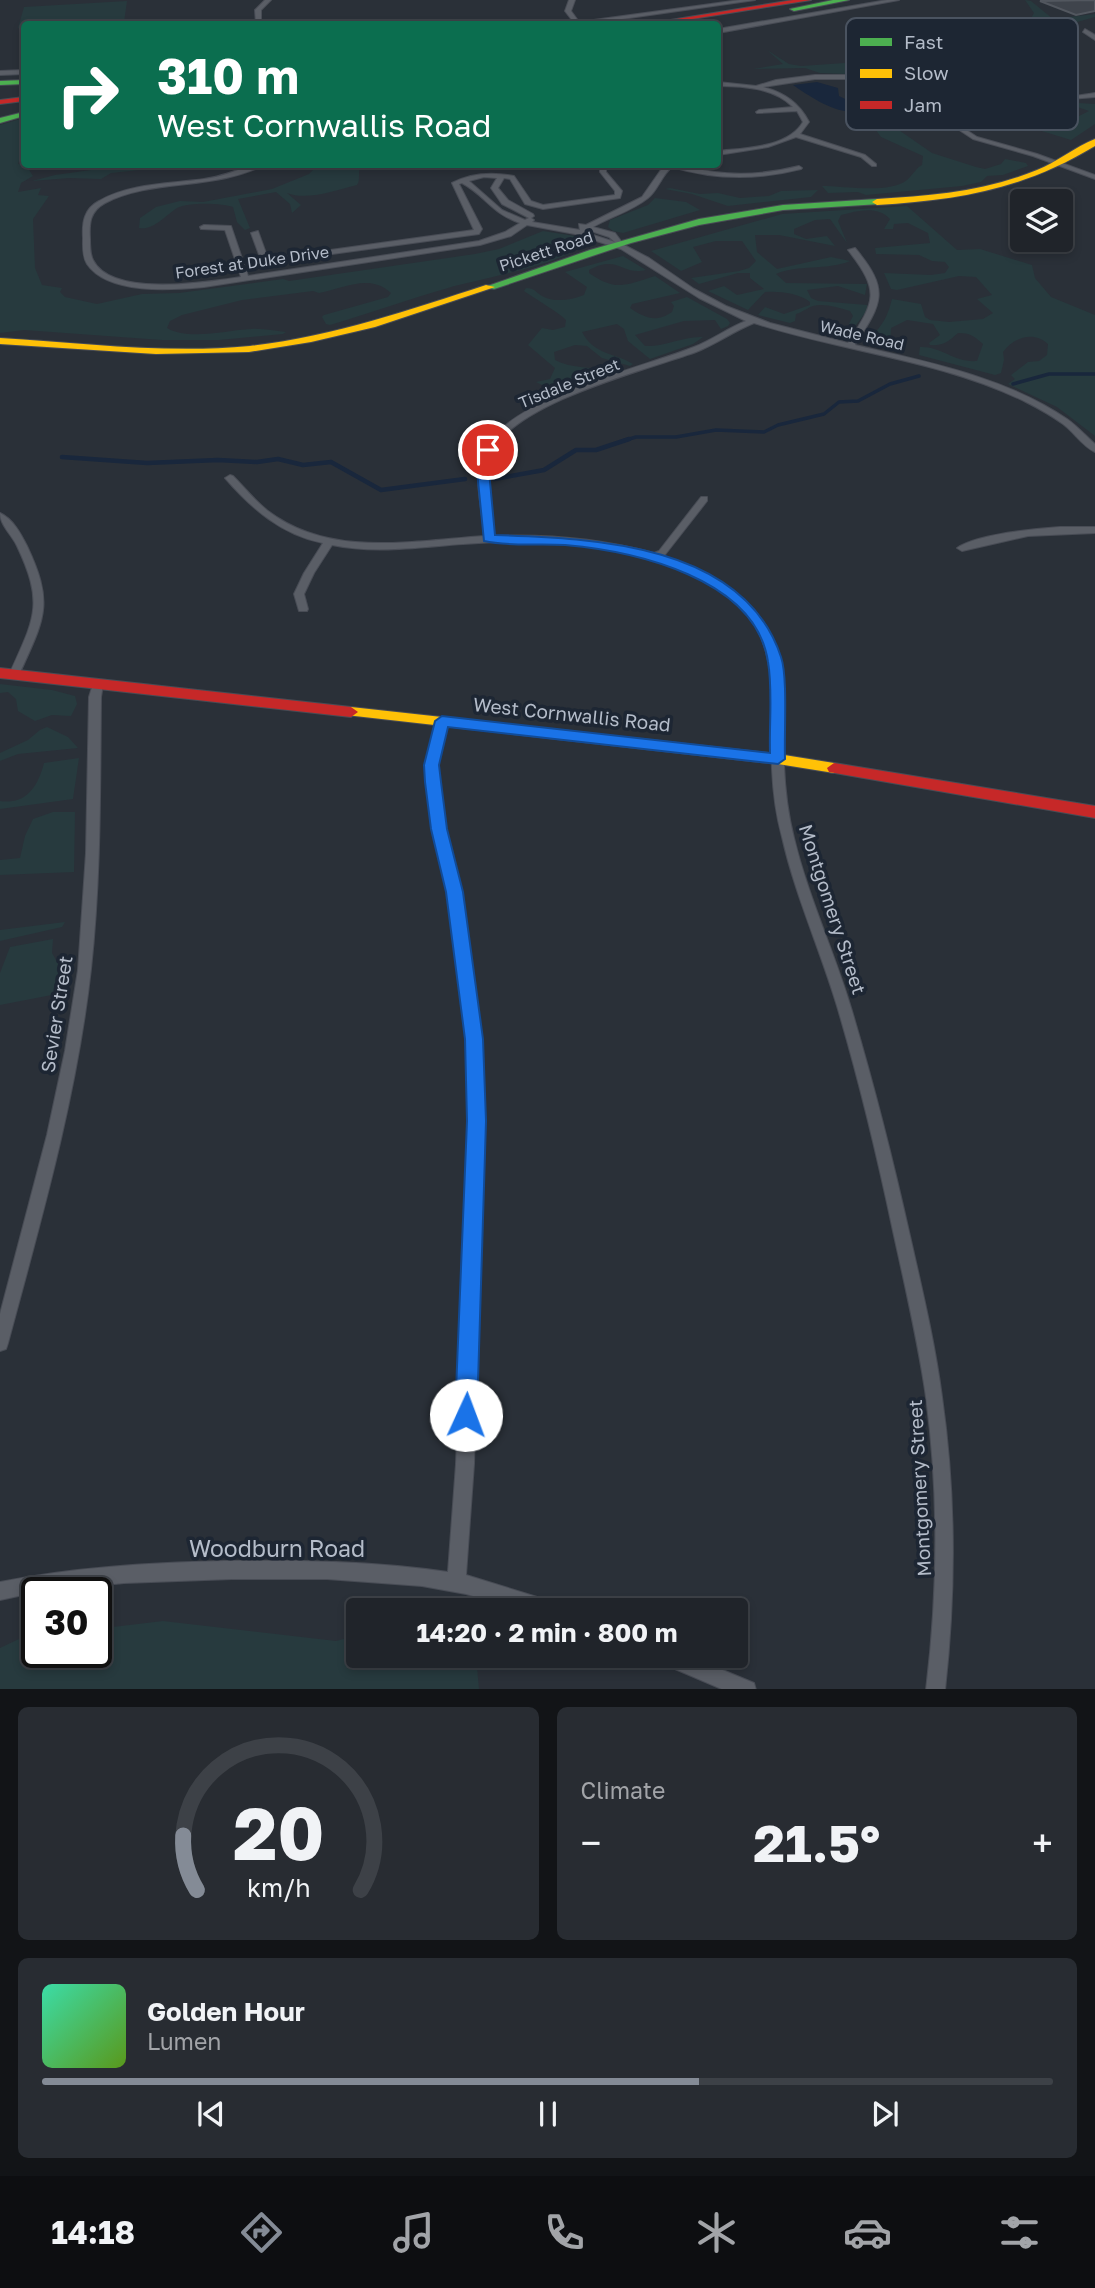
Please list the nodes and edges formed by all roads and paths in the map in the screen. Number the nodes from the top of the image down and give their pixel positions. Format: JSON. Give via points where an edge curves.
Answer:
{"nodes":[{"id":1,"x":268,"y":0,"type":"edge"},
{"id":2,"x":572,"y":0,"type":"edge"},
{"id":3,"x":752,"y":0,"type":"edge"},
{"id":4,"x":807,"y":0,"type":"edge"},
{"id":5,"x":845,"y":0,"type":"edge"},
{"id":6,"x":896,"y":0,"type":"edge"},
{"id":7,"x":731,"y":13,"type":"junction"},
{"id":8,"x":258,"y":21,"type":"edge"},
{"id":9,"x":576,"y":21,"type":"edge"},
{"id":10,"x":600,"y":21,"type":"edge"},
{"id":11,"x":672,"y":21,"type":"edge"},
{"id":12,"x":689,"y":21,"type":"edge"},
{"id":13,"x":717,"y":21,"type":"edge"},
{"id":14,"x":721,"y":30,"type":"edge"},
{"id":15,"x":1085,"y":32,"type":"dead end"},
{"id":16,"x":1095,"y":38,"type":"edge"},
{"id":17,"x":21,"y":72,"type":"edge"},
{"id":18,"x":0,"y":73,"type":"edge"},
{"id":19,"x":846,"y":77,"type":"edge"},
{"id":20,"x":21,"y":82,"type":"edge"},
{"id":21,"x":0,"y":83,"type":"edge"},
{"id":22,"x":721,"y":84,"type":"edge"},
{"id":23,"x":754,"y":88,"type":"junction"},
{"id":24,"x":21,"y":99,"type":"edge"},
{"id":25,"x":0,"y":102,"type":"edge"},
{"id":26,"x":21,"y":106,"type":"edge"},
{"id":27,"x":798,"y":109,"type":"junction"},
{"id":28,"x":0,"y":110,"type":"edge"},
{"id":29,"x":760,"y":112,"type":"dead end"},
{"id":30,"x":21,"y":115,"type":"edge"},
{"id":31,"x":0,"y":121,"type":"edge"},
{"id":32,"x":962,"y":130,"type":"edge"},
{"id":33,"x":796,"y":135,"type":"junction"},
{"id":34,"x":1095,"y":142,"type":"edge"},
{"id":35,"x":721,"y":153,"type":"edge"},
{"id":36,"x":874,"y":164,"type":"dead end"},
{"id":37,"x":1059,"y":165,"type":"junction"},
{"id":38,"x":799,"y":167,"type":"dead end"},
{"id":39,"x":250,"y":168,"type":"edge"},
{"id":40,"x":603,"y":168,"type":"edge"},
{"id":41,"x":666,"y":168,"type":"edge"},
{"id":42,"x":684,"y":168,"type":"edge"},
{"id":43,"x":503,"y":175,"type":"junction"},
{"id":44,"x":1095,"y":177,"type":"edge"},
{"id":45,"x":461,"y":180,"type":"junction"},
{"id":46,"x":529,"y":220,"type":"junction"},
{"id":47,"x":204,"y":227,"type":"dead end"},
{"id":48,"x":583,"y":230,"type":"junction"},
{"id":49,"x":255,"y":233,"type":"dead end"},
{"id":50,"x":622,"y":246,"type":"junction"},
{"id":51,"x":852,"y":250,"type":"dead end"},
{"id":52,"x":245,"y":278,"type":"junction"},
{"id":53,"x":753,"y":321,"type":"junction"},
{"id":54,"x":0,"y":341,"type":"edge"},
{"id":55,"x":850,"y":347,"type":"junction"},
{"id":56,"x":1095,"y":449,"type":"edge"},
{"id":57,"x":230,"y":478,"type":"dead end"},
{"id":58,"x":704,"y":499,"type":"dead end"},
{"id":59,"x":0,"y":516,"type":"edge"},
{"id":60,"x":1095,"y":530,"type":"edge"},
{"id":61,"x":489,"y":538,"type":"junction"},
{"id":62,"x":329,"y":542,"type":"junction"},
{"id":63,"x":962,"y":548,"type":"dead end"},
{"id":64,"x":655,"y":557,"type":"junction"},
{"id":65,"x":303,"y":609,"type":"dead end"},
{"id":66,"x":7,"y":674,"type":"edge"},
{"id":67,"x":98,"y":684,"type":"junction"},
{"id":68,"x":442,"y":721,"type":"junction"},
{"id":69,"x":778,"y":759,"type":"junction"},
{"id":70,"x":1095,"y":812,"type":"edge"},
{"id":71,"x":0,"y":1343,"type":"edge"},
{"id":72,"x":456,"y":1583,"type":"junction"},
{"id":73,"x":0,"y":1591,"type":"edge"},
{"id":74,"x":508,"y":1598,"type":"edge"},
{"id":75,"x":697,"y":1668,"type":"edge"},
{"id":76,"x":747,"y":1689,"type":"edge"},
{"id":77,"x":935,"y":1689,"type":"edge"}],
"edges":[{"from":1,"to":8,"type":"street","via":[[258,10]]},
{"from":2,"to":9,"type":"street","via":[[568,11]]},
{"from":3,"to":10,"type":"street"},
{"from":4,"to":7,"type":"street"},
{"from":5,"to":13,"type":"street"},
{"from":6,"to":14,"type":"street"},
{"from":7,"to":11,"type":"street"},
{"from":7,"to":12,"type":"street"},
{"from":15,"to":16,"type":"street"},
{"from":17,"to":18,"type":"street"},
{"from":19,"to":23,"type":"street","via":[[814,77]]},
{"from":20,"to":21,"type":"street"},
{"from":22,"to":23,"type":"street"},
{"from":23,"to":27,"type":"street","via":[[784,97]]},
{"from":24,"to":25,"type":"street"},
{"from":26,"to":28,"type":"street"},
{"from":27,"to":29,"type":"street"},
{"from":27,"to":33,"type":"street","via":[[806,125]]},
{"from":30,"to":31,"type":"street"},
{"from":32,"to":37,"type":"street"},
{"from":33,"to":35,"type":"street"},
{"from":33,"to":36,"type":"street","via":[[863,156]]},
{"from":34,"to":37,"type":"street","name":"Pickett Road"},
{"from":37,"to":44,"type":"street"},
{"from":37,"to":50,"type":"street","name":"Pickett Road","via":[[979,192],[752,212]]},
{"from":38,"to":42,"type":"street","via":[[720,176]]},
{"from":39,"to":52,"type":"street","name":"Forest at Duke Drive","via":[[209,180],[118,195],[94,207],[85,225],[91,264],[117,280],[174,288]]},
{"from":40,"to":43,"type":"street","via":[[619,191],[618,197],[543,206],[528,202],[512,177]]},
{"from":41,"to":48,"type":"street","via":[[643,199]]},
{"from":43,"to":45,"type":"street"},
{"from":43,"to":46,"type":"street","via":[[494,188]]},
{"from":45,"to":46,"type":"street","via":[[477,187],[504,214]]},
{"from":45,"to":49,"type":"street","via":[[456,183],[476,232],[272,260],[264,258]]},
{"from":46,"to":48,"type":"street"},
{"from":46,"to":52,"type":"street","name":"Forest at Duke Drive","via":[[508,234],[480,243]]},
{"from":47,"to":52,"type":"street","via":[[228,228]]},
{"from":48,"to":50,"type":"street"},
{"from":50,"to":53,"type":"street","name":"Wade Road","via":[[698,295]]},
{"from":50,"to":54,"type":"street","name":"Pickett Road","via":[[389,320],[283,345],[192,353]]},
{"from":51,"to":55,"type":"street","via":[[872,274],[877,293],[873,312]]},
{"from":53,"to":55,"type":"street","name":"Wade Road"},
{"from":53,"to":61,"type":"street","name":"Tisdale Street","via":[[698,348],[534,409],[502,430],[488,450],[483,471]]},
{"from":55,"to":56,"type":"street","name":"Wade Road","via":[[945,370],[1009,392],[1050,411]]},
{"from":57,"to":62,"type":"street","name":"Montgomery Street","via":[[269,516]]},
{"from":58,"to":64,"type":"street","via":[[663,553]]},
{"from":59,"to":66,"type":"street","via":[[15,531],[40,589],[39,616]]},
{"from":60,"to":63,"type":"street","via":[[1017,533]]},
{"from":61,"to":62,"type":"street","name":"Montgomery Street","via":[[401,547]]},
{"from":61,"to":64,"type":"street","name":"Montgomery Street","via":[[565,541]]},
{"from":62,"to":65,"type":"street","via":[[299,594]]},
{"from":64,"to":69,"type":"street","name":"Montgomery Street","via":[[731,593],[764,630],[775,661]]},
{"from":66,"to":67,"type":"street","name":"West Cornwallis Road"},
{"from":67,"to":68,"type":"street","name":"West Cornwallis Road"},
{"from":67,"to":71,"type":"street","name":"Sevier Street","via":[[91,897],[79,1008],[42,1189]]},
{"from":68,"to":69,"type":"street","name":"West Cornwallis Road"},
{"from":68,"to":72,"type":"street","via":[[431,765],[468,987],[477,1121],[465,1464]]},
{"from":69,"to":70,"type":"street","name":"West Cornwallis Road"},
{"from":69,"to":77,"type":"street","name":"Montgomery Street","via":[[781,809],[792,852],[876,1115],[934,1397],[944,1585]]},
{"from":72,"to":73,"type":"street","name":"Woodburn Road","via":[[345,1570],[278,1569],[113,1573]]},
{"from":72,"to":74,"type":"street","name":"Woodburn Road"},
{"from":75,"to":76,"type":"street"}]}
